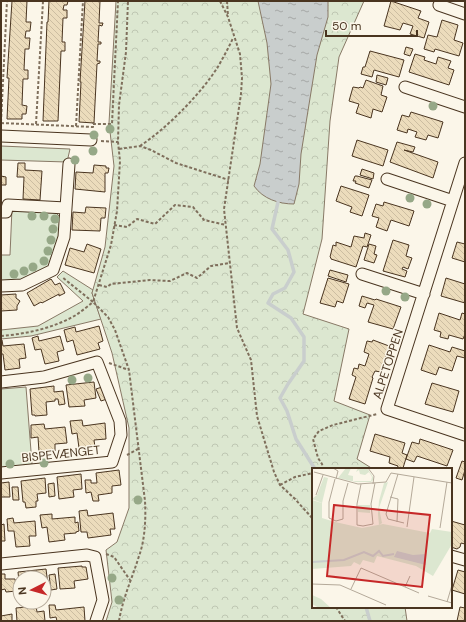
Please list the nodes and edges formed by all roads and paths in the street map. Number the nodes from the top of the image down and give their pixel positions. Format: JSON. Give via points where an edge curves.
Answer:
{"nodes":[{"id":1,"x":7,"y":1,"type":"edge"},
{"id":2,"x":43,"y":1,"type":"edge"},
{"id":3,"x":83,"y":1,"type":"edge"},
{"id":4,"x":118,"y":1,"type":"edge"},
{"id":5,"x":128,"y":1,"type":"edge"},
{"id":6,"x":220,"y":1,"type":"edge"},
{"id":7,"x":227,"y":1,"type":"edge"},
{"id":8,"x":438,"y":5,"type":"dead end"},
{"id":9,"x":465,"y":14,"type":"edge"},
{"id":10,"x":228,"y":17,"type":"junction"},
{"id":11,"x":234,"y":38,"type":"junction"},
{"id":12,"x":405,"y":87,"type":"dead end"},
{"id":13,"x":465,"y":107,"type":"edge"},
{"id":14,"x":1,"y":122,"type":"edge"},
{"id":15,"x":36,"y":124,"type":"junction"},
{"id":16,"x":112,"y":124,"type":"junction"},
{"id":17,"x":76,"y":126,"type":"junction"},
{"id":18,"x":1,"y":127,"type":"edge"},
{"id":19,"x":118,"y":128,"type":"junction"},
{"id":20,"x":1,"y":136,"type":"edge"},
{"id":21,"x":35,"y":138,"type":"junction"},
{"id":22,"x":75,"y":139,"type":"junction"},
{"id":23,"x":91,"y":140,"type":"joint"},
{"id":24,"x":118,"y":142,"type":"junction"},
{"id":25,"x":140,"y":146,"type":"junction"},
{"id":26,"x":119,"y":149,"type":"junction"},
{"id":27,"x":465,"y":163,"type":"edge"},
{"id":28,"x":69,"y":164,"type":"dead end"},
{"id":29,"x":387,"y":179,"type":"dead end"},
{"id":30,"x":229,"y":180,"type":"junction"},
{"id":31,"x":453,"y":201,"type":"junction"},
{"id":32,"x":66,"y":208,"type":"junction"},
{"id":33,"x":1,"y":212,"type":"edge"},
{"id":34,"x":226,"y":225,"type":"junction"},
{"id":35,"x":114,"y":226,"type":"junction"},
{"id":36,"x":230,"y":263,"type":"junction"},
{"id":37,"x":53,"y":270,"type":"junction"},
{"id":38,"x":362,"y":274,"type":"dead end"},
{"id":39,"x":99,"y":285,"type":"junction"},
{"id":40,"x":1,"y":286,"type":"edge"},
{"id":41,"x":424,"y":294,"type":"junction"},
{"id":42,"x":93,"y":302,"type":"junction"},
{"id":43,"x":1,"y":336,"type":"edge"},
{"id":44,"x":97,"y":362,"type":"junction"},
{"id":45,"x":129,"y":370,"type":"junction"},
{"id":46,"x":1,"y":382,"type":"edge"},
{"id":47,"x":373,"y":415,"type":"dead end"},
{"id":48,"x":465,"y":435,"type":"edge"},
{"id":49,"x":323,"y":468,"type":"edge"},
{"id":50,"x":1,"y":473,"type":"edge"},
{"id":51,"x":312,"y":473,"type":"edge"},
{"id":52,"x":280,"y":485,"type":"junction"},
{"id":53,"x":312,"y":518,"type":"edge"},
{"id":54,"x":452,"y":556,"type":"edge"},
{"id":55,"x":95,"y":557,"type":"junction"},
{"id":56,"x":465,"y":560,"type":"edge"},
{"id":57,"x":1,"y":564,"type":"edge"},
{"id":58,"x":130,"y":580,"type":"junction"},
{"id":59,"x":337,"y":608,"type":"edge"},
{"id":60,"x":96,"y":621,"type":"edge"},
{"id":61,"x":119,"y":621,"type":"edge"},
{"id":62,"x":345,"y":621,"type":"edge"}],
"edges":[{"from":1,"to":14,"type":"path"},
{"from":2,"to":15,"type":"path"},
{"from":3,"to":17,"type":"path"},
{"from":4,"to":16,"type":"path"},
{"from":5,"to":19,"type":"path","via":[[126,52]]},
{"from":6,"to":10,"type":"path"},
{"from":7,"to":10,"type":"path"},
{"from":8,"to":9,"type":"street"},
{"from":10,"to":11,"type":"path"},
{"from":11,"to":25,"type":"path","via":[[219,66],[198,94],[151,139]]},
{"from":11,"to":30,"type":"path","via":[[240,54],[242,78]]},
{"from":12,"to":13,"type":"street"},
{"from":14,"to":15,"type":"path"},
{"from":14,"to":18,"type":"path"},
{"from":15,"to":17,"type":"path"},
{"from":15,"to":21,"type":"path"},
{"from":16,"to":17,"type":"path"},
{"from":16,"to":19,"type":"path"},
{"from":17,"to":22,"type":"path"},
{"from":19,"to":24,"type":"path"},
{"from":20,"to":21,"type":"street"},
{"from":21,"to":22,"type":"street"},
{"from":22,"to":23,"type":"street"},
{"from":23,"to":24,"type":"path"},
{"from":24,"to":26,"type":"path"},
{"from":25,"to":26,"type":"path"},
{"from":25,"to":30,"type":"path","via":[[176,163]]},
{"from":26,"to":35,"type":"path","via":[[117,211]]},
{"from":27,"to":31,"type":"street","name":"ALPETOPPEN"},
{"from":28,"to":32,"type":"street"},
{"from":29,"to":31,"type":"street"},
{"from":30,"to":34,"type":"path","via":[[224,209]]},
{"from":31,"to":41,"type":"street","name":"ALPETOPPEN"},
{"from":32,"to":33,"type":"street","via":[[8,205],[6,212]]},
{"from":32,"to":37,"type":"street","via":[[64,237]]},
{"from":34,"to":35,"type":"path","via":[[204,220],[193,207],[175,205],[155,224],[137,219],[127,227]]},
{"from":34,"to":36,"type":"path"},
{"from":35,"to":39,"type":"path"},
{"from":36,"to":39,"type":"path","via":[[211,266],[198,278],[187,273],[170,281],[150,280],[111,284],[107,287]]},
{"from":36,"to":52,"type":"path","via":[[237,328],[250,360],[257,416]]},
{"from":37,"to":40,"type":"street","via":[[22,285]]},
{"from":37,"to":42,"type":"path"},
{"from":38,"to":41,"type":"street"},
{"from":39,"to":42,"type":"path"},
{"from":41,"to":48,"type":"street","name":"ALPETOPPEN","via":[[387,409]]},
{"from":42,"to":43,"type":"path","via":[[76,315],[51,326],[32,332]]},
{"from":42,"to":45,"type":"path","via":[[108,317],[115,330]]},
{"from":44,"to":45,"type":"path","via":[[106,362]]},
{"from":44,"to":46,"type":"street","via":[[44,377]]},
{"from":44,"to":50,"type":"street","name":"BISPEVÆNGET","via":[[120,421],[121,435],[112,462]]},
{"from":45,"to":58,"type":"path","via":[[146,517],[140,555]]},
{"from":47,"to":49,"type":"path","via":[[319,431],[313,439]]},
{"from":51,"to":52,"type":"path","via":[[295,477]]},
{"from":52,"to":53,"type":"path"},
{"from":54,"to":56,"type":"street"},
{"from":55,"to":57,"type":"street","via":[[87,555]]},
{"from":55,"to":58,"type":"path","via":[[106,554],[114,557]]},
{"from":55,"to":60,"type":"street","via":[[103,600]]},
{"from":58,"to":61,"type":"path"},
{"from":59,"to":62,"type":"path"}]}
